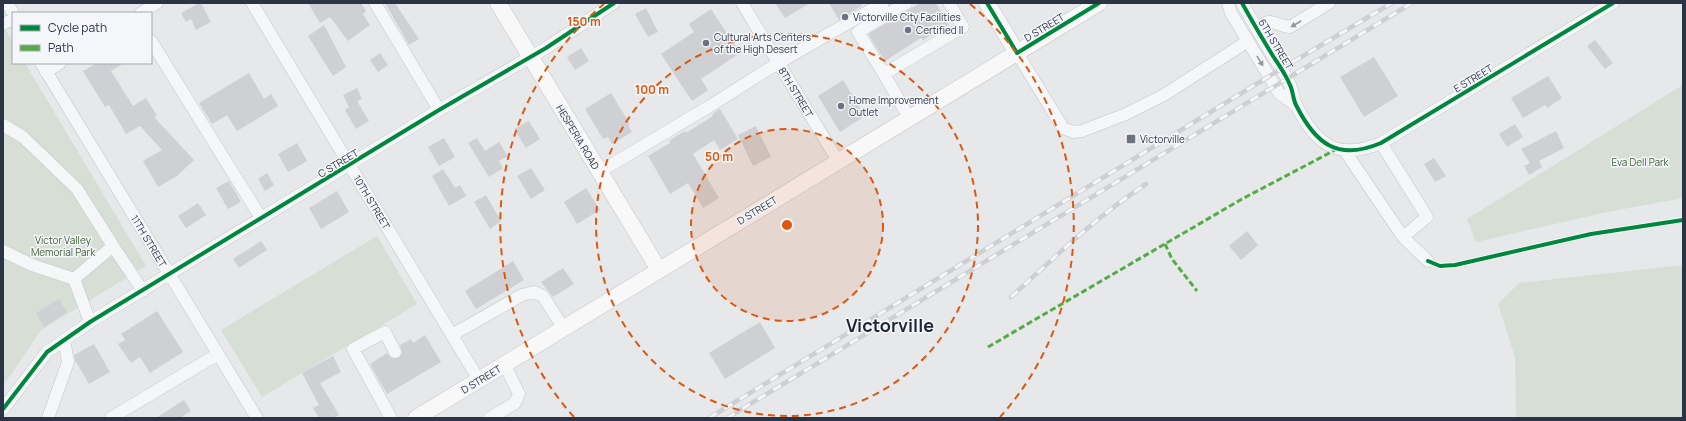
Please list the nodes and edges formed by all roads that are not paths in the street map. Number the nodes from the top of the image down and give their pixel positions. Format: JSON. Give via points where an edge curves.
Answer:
{"nodes":[{"id":1,"x":7,"y":3,"type":"edge"},
{"id":2,"x":157,"y":3,"type":"edge"},
{"id":3,"x":252,"y":3,"type":"edge"},
{"id":4,"x":375,"y":3,"type":"edge"},
{"id":5,"x":498,"y":3,"type":"edge"},
{"id":6,"x":614,"y":3,"type":"edge"},
{"id":7,"x":742,"y":3,"type":"edge"},
{"id":8,"x":883,"y":3,"type":"edge"},
{"id":9,"x":906,"y":3,"type":"edge"},
{"id":10,"x":949,"y":3,"type":"edge"},
{"id":11,"x":987,"y":3,"type":"edge"},
{"id":12,"x":1099,"y":3,"type":"edge"},
{"id":13,"x":1228,"y":3,"type":"edge"},
{"id":14,"x":1242,"y":3,"type":"edge"},
{"id":15,"x":1328,"y":3,"type":"edge"},
{"id":16,"x":1613,"y":3,"type":"edge"},
{"id":17,"x":865,"y":8,"type":"edge"},
{"id":18,"x":12,"y":12,"type":"edge"},
{"id":19,"x":143,"y":12,"type":"edge"},
{"id":20,"x":12,"y":20,"type":"edge"},
{"id":21,"x":3,"y":24,"type":"edge"},
{"id":22,"x":1256,"y":28,"type":"junction"},
{"id":23,"x":1248,"y":42,"type":"junction"},
{"id":24,"x":152,"y":43,"type":"edge"},
{"id":25,"x":1017,"y":53,"type":"junction"},
{"id":26,"x":530,"y":57,"type":"junction"},
{"id":27,"x":778,"y":63,"type":"junction"},
{"id":28,"x":56,"y":64,"type":"edge"},
{"id":29,"x":43,"y":67,"type":"edge"},
{"id":30,"x":884,"y":74,"type":"junction"},
{"id":31,"x":1296,"y":105,"type":"junction"},
{"id":32,"x":439,"y":110,"type":"junction"},
{"id":33,"x":909,"y":118,"type":"junction"},
{"id":34,"x":3,"y":125,"type":"edge"},
{"id":35,"x":1381,"y":143,"type":"junction"},
{"id":36,"x":1341,"y":150,"type":"junction"},
{"id":37,"x":838,"y":161,"type":"junction"},
{"id":38,"x":350,"y":165,"type":"junction"},
{"id":39,"x":599,"y":172,"type":"junction"},
{"id":40,"x":261,"y":218,"type":"junction"},
{"id":41,"x":1403,"y":237,"type":"junction"},
{"id":42,"x":113,"y":246,"type":"junction"},
{"id":43,"x":3,"y":251,"type":"edge"},
{"id":44,"x":1428,"y":261,"type":"dead end"},
{"id":45,"x":659,"y":270,"type":"junction"},
{"id":46,"x":169,"y":274,"type":"junction"},
{"id":47,"x":74,"y":279,"type":"junction"},
{"id":48,"x":143,"y":291,"type":"junction"},
{"id":49,"x":90,"y":322,"type":"junction"},
{"id":50,"x":564,"y":329,"type":"junction"},
{"id":51,"x":452,"y":335,"type":"junction"},
{"id":52,"x":64,"y":340,"type":"junction"},
{"id":53,"x":395,"y":352,"type":"dead end"},
{"id":54,"x":218,"y":354,"type":"junction"},
{"id":55,"x":505,"y":365,"type":"junction"},
{"id":56,"x":479,"y":380,"type":"junction"},
{"id":57,"x":3,"y":409,"type":"edge"},
{"id":58,"x":48,"y":418,"type":"edge"},
{"id":59,"x":111,"y":418,"type":"edge"},
{"id":60,"x":257,"y":418,"type":"edge"},
{"id":61,"x":390,"y":418,"type":"edge"},
{"id":62,"x":416,"y":418,"type":"edge"},
{"id":63,"x":490,"y":418,"type":"edge"}],
"edges":[{"from":1,"to":18,"type":"street"},
{"from":2,"to":19,"type":"street"},
{"from":3,"to":38,"type":"street","name":"10TH STREET"},
{"from":4,"to":32,"type":"street"},
{"from":5,"to":26,"type":"main road","name":"HESPERIA ROAD"},
{"from":6,"to":26,"type":"street","name":"C STREET"},
{"from":7,"to":27,"type":"street","name":"8TH STREET"},
{"from":8,"to":17,"type":"street"},
{"from":9,"to":30,"type":"street","via":[[858,32]]},
{"from":10,"to":30,"type":"street","via":[[963,27]]},
{"from":11,"to":25,"type":"main road"},
{"from":12,"to":25,"type":"main road","name":"D STREET"},
{"from":13,"to":23,"type":"street","name":"6TH STREET"},
{"from":14,"to":22,"type":"street","name":"6TH STREET"},
{"from":15,"to":22,"type":"street","one_way":true,"via":[[1290,27],[1266,21]]},
{"from":16,"to":35,"type":"street","name":"E STREET"},
{"from":17,"to":27,"type":"street"},
{"from":20,"to":21,"type":"street"},
{"from":22,"to":31,"type":"street","name":"6TH STREET","via":[[1290,85]]},
{"from":23,"to":25,"type":"street","via":[[1164,96],[1126,114],[1073,132],[1064,128]]},
{"from":23,"to":31,"type":"street","name":"6TH STREET","one_way":true,"via":[[1279,93]]},
{"from":24,"to":40,"type":"street"},
{"from":25,"to":33,"type":"main road","name":"D STREET"},
{"from":26,"to":32,"type":"street","name":"C STREET"},
{"from":26,"to":39,"type":"main road","name":"HESPERIA ROAD"},
{"from":27,"to":37,"type":"street","name":"8TH STREET"},
{"from":27,"to":39,"type":"street"},
{"from":28,"to":29,"type":"street"},
{"from":29,"to":46,"type":"street","name":"11TH STREET"},
{"from":30,"to":33,"type":"street"},
{"from":31,"to":36,"type":"street","name":"6TH STREET","via":[[1318,137]]},
{"from":32,"to":38,"type":"street","name":"C STREET"},
{"from":33,"to":37,"type":"main road","name":"D STREET"},
{"from":34,"to":42,"type":"street","via":[[23,137],[77,189]]},
{"from":35,"to":36,"type":"street","name":"E STREET","via":[[1360,151]]},
{"from":35,"to":41,"type":"street","via":[[1427,217]]},
{"from":36,"to":41,"type":"street"},
{"from":37,"to":45,"type":"main road","name":"D STREET"},
{"from":38,"to":40,"type":"street","name":"C STREET"},
{"from":38,"to":51,"type":"street","name":"10TH STREET"},
{"from":39,"to":45,"type":"main road","name":"HESPERIA ROAD"},
{"from":40,"to":46,"type":"street","name":"C STREET"},
{"from":41,"to":44,"type":"street"},
{"from":42,"to":47,"type":"street"},
{"from":42,"to":48,"type":"street"},
{"from":43,"to":47,"type":"street","via":[[32,265]]},
{"from":45,"to":50,"type":"main road","name":"D STREET"},
{"from":46,"to":48,"type":"street","name":"C STREET"},
{"from":46,"to":54,"type":"street","name":"11TH STREET"},
{"from":47,"to":49,"type":"street"},
{"from":48,"to":49,"type":"street","name":"C STREET"},
{"from":49,"to":52,"type":"street","name":"C STREET"},
{"from":50,"to":51,"type":"street","via":[[543,296],[534,292],[522,295]]},
{"from":50,"to":55,"type":"main road","name":"D STREET"},
{"from":51,"to":56,"type":"street","name":"10TH STREET"},
{"from":52,"to":57,"type":"street","name":"C STREET","via":[[47,352]]},
{"from":52,"to":58,"type":"street","via":[[68,362]]},
{"from":53,"to":61,"type":"street","via":[[385,332],[353,349]]},
{"from":54,"to":59,"type":"street"},
{"from":54,"to":60,"type":"street","name":"11TH STREET"},
{"from":55,"to":56,"type":"main road","name":"D STREET"},
{"from":55,"to":63,"type":"street","via":[[519,394],[515,403]]},
{"from":56,"to":62,"type":"main road","name":"D STREET"}]}
